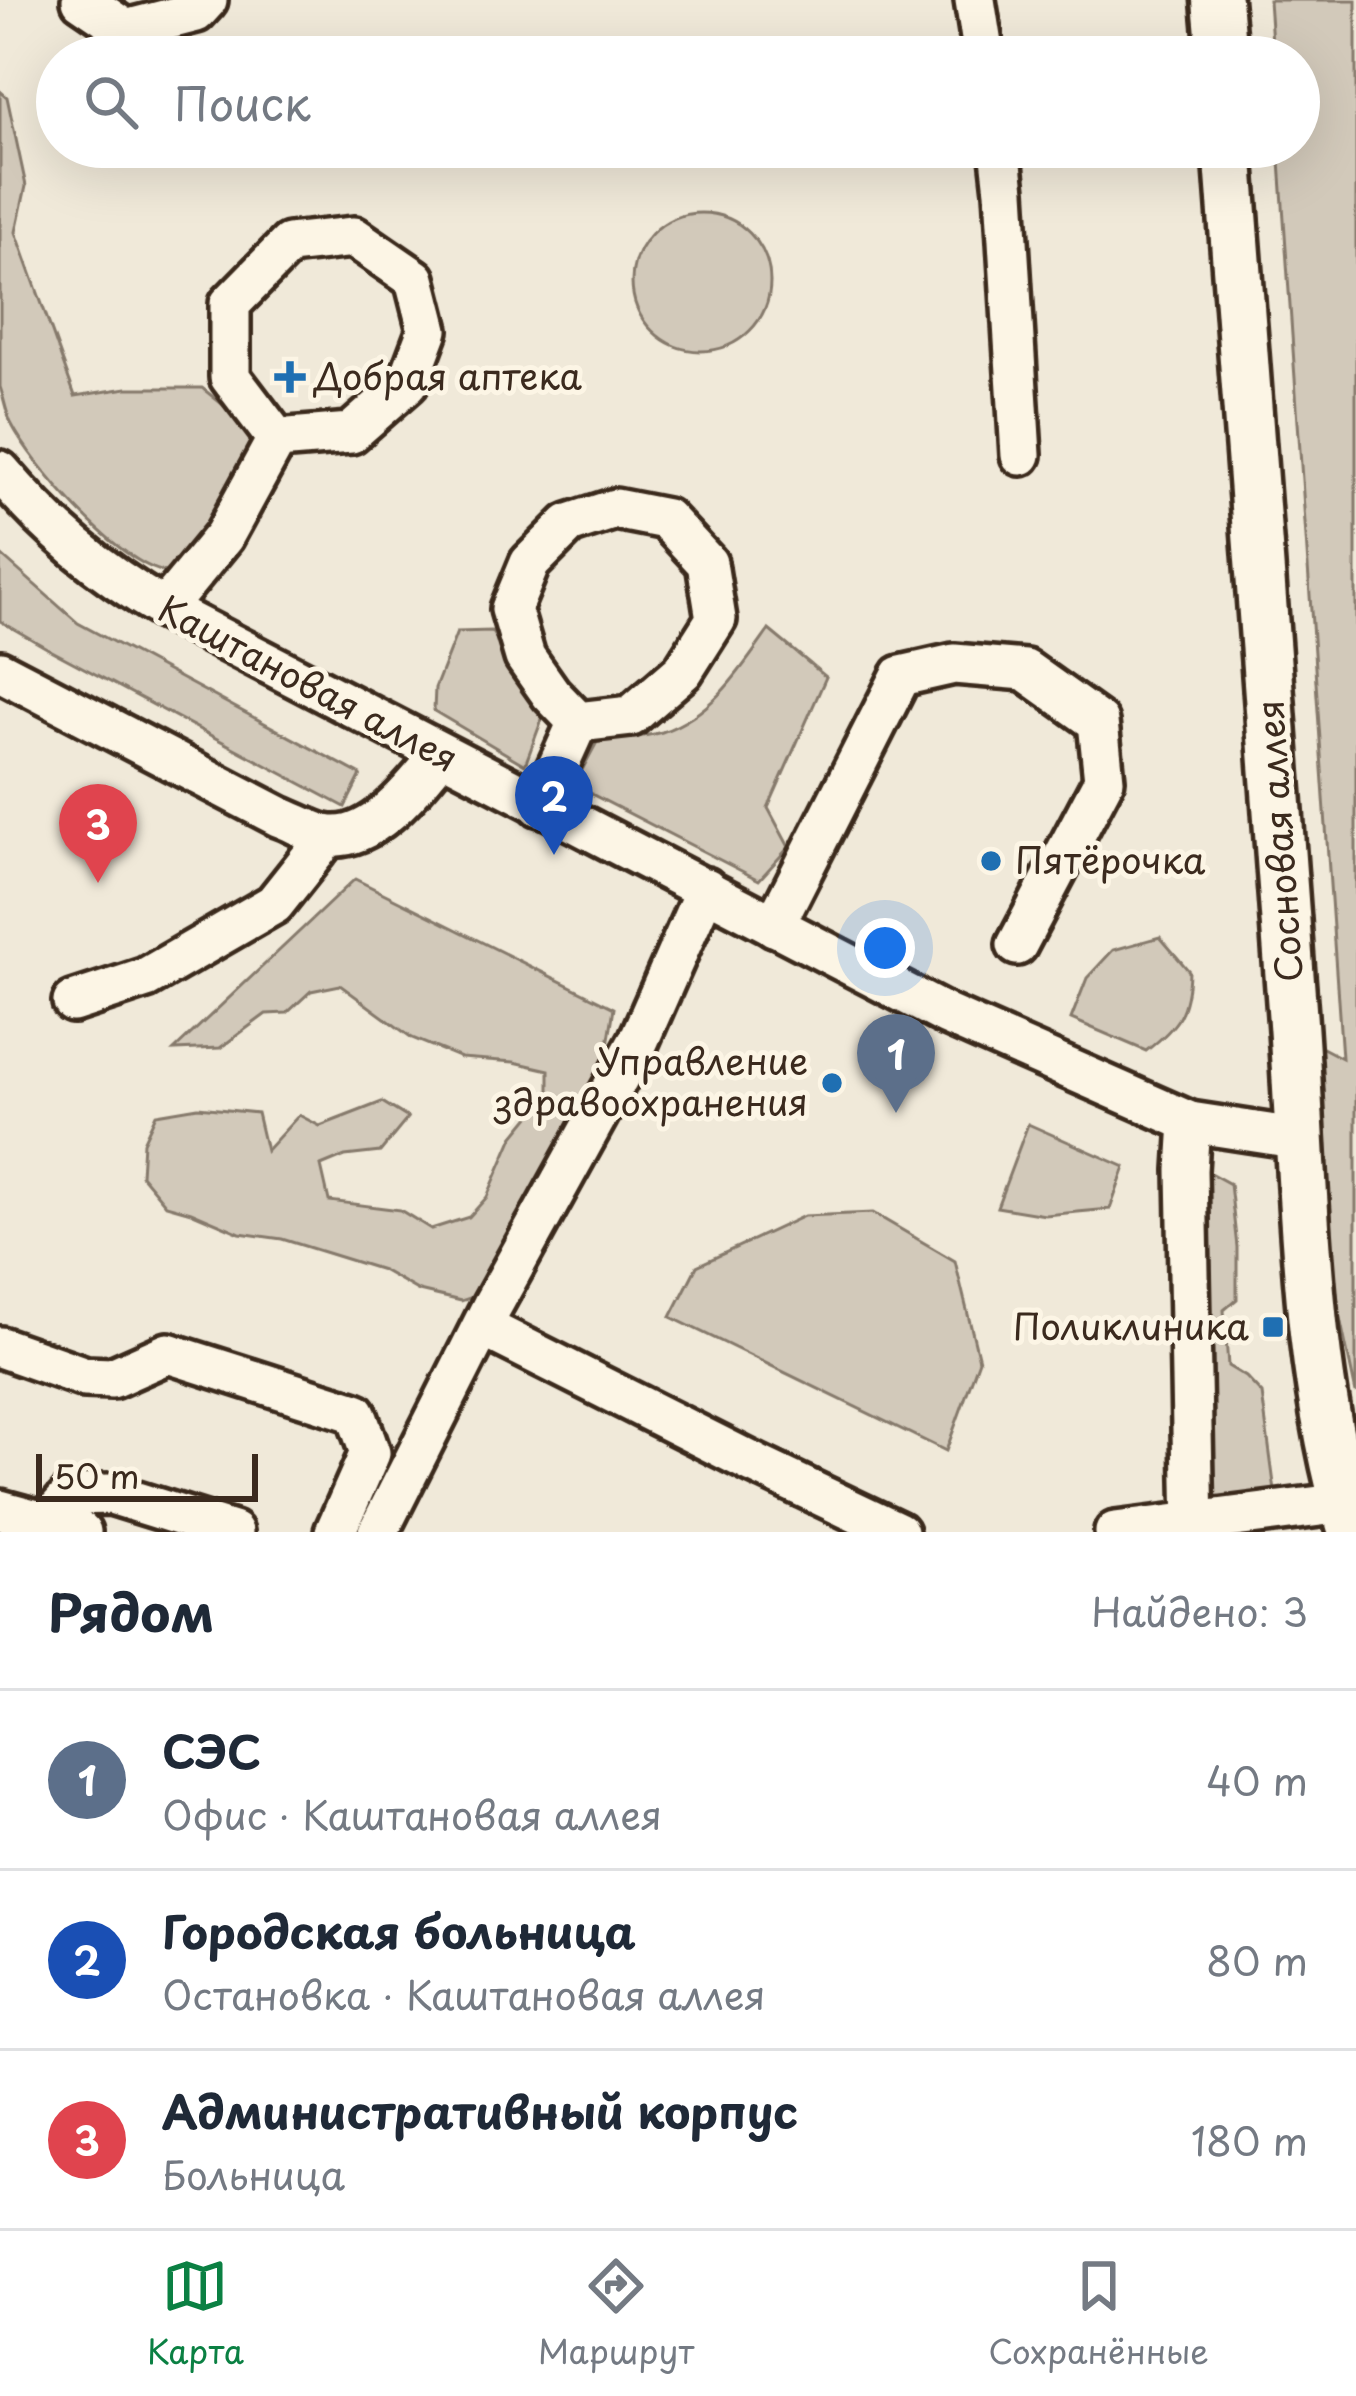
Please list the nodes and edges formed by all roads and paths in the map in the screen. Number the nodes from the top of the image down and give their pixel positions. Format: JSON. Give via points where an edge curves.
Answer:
{"nodes":[{"id":1,"x":82,"y":0,"type":"edge"},
{"id":2,"x":207,"y":0,"type":"edge"},
{"id":3,"x":975,"y":0,"type":"edge"},
{"id":4,"x":1217,"y":0,"type":"edge"},
{"id":5,"x":981,"y":36,"type":"edge"},
{"id":6,"x":1220,"y":36,"type":"edge"},
{"id":7,"x":1003,"y":168,"type":"edge"},
{"id":8,"x":1230,"y":168,"type":"edge"},
{"id":9,"x":277,"y":439,"type":"junction"},
{"id":10,"x":1021,"y":454,"type":"dead end"},
{"id":11,"x":0,"y":471,"type":"edge"},
{"id":12,"x":164,"y":609,"type":"junction"},
{"id":13,"x":0,"y":670,"type":"edge"},
{"id":14,"x":578,"y":722,"type":"junction"},
{"id":15,"x":441,"y":754,"type":"junction"},
{"id":16,"x":540,"y":806,"type":"junction"},
{"id":17,"x":328,"y":836,"type":"junction"},
{"id":18,"x":706,"y":888,"type":"junction"},
{"id":19,"x":774,"y":926,"type":"junction"},
{"id":20,"x":1017,"y":945,"type":"dead end"},
{"id":21,"x":73,"y":1002,"type":"dead end"},
{"id":22,"x":1190,"y":1122,"type":"junction"},
{"id":23,"x":1301,"y":1139,"type":"junction"},
{"id":24,"x":483,"y":1327,"type":"junction"},
{"id":25,"x":0,"y":1347,"type":"edge"},
{"id":26,"x":0,"y":1510,"type":"edge"},
{"id":27,"x":1348,"y":1518,"type":"edge"},
{"id":28,"x":64,"y":1527,"type":"edge"},
{"id":29,"x":1193,"y":1527,"type":"edge"},
{"id":30,"x":233,"y":1532,"type":"edge"},
{"id":31,"x":335,"y":1532,"type":"edge"},
{"id":32,"x":378,"y":1532,"type":"edge"},
{"id":33,"x":898,"y":1532,"type":"edge"},
{"id":34,"x":1115,"y":1532,"type":"edge"}],
"edges":[{"from":1,"to":2,"type":"street","via":[[126,30],[196,12]]},
{"from":3,"to":5,"type":"street"},
{"from":4,"to":6,"type":"main road"},
{"from":7,"to":10,"type":"street"},
{"from":8,"to":23,"type":"main road","name":"Сосновая аллея"},
{"from":9,"to":9,"type":"street","via":[[351,433],[408,383],[428,330],[415,279],[355,237],[289,244],[230,304],[230,376]]},
{"from":9,"to":12,"type":"street","via":[[224,536]]},
{"from":11,"to":12,"type":"street","name":"Каштановая аллея","via":[[73,545]]},
{"from":12,"to":15,"type":"street","name":"Каштановая аллея"},
{"from":13,"to":17,"type":"street"},
{"from":14,"to":14,"type":"street","via":[[632,716],[683,671],[716,619],[707,563],[666,520],[615,509],[569,524],[523,578],[511,609],[524,657]]},
{"from":14,"to":16,"type":"street"},
{"from":15,"to":16,"type":"street","name":"Каштановая аллея"},
{"from":15,"to":17,"type":"street","via":[[394,807],[357,833]]},
{"from":16,"to":18,"type":"street","name":"Каштановая аллея"},
{"from":17,"to":21,"type":"street","via":[[274,904],[146,978]]},
{"from":18,"to":19,"type":"street","name":"Каштановая аллея"},
{"from":18,"to":24,"type":"street","via":[[639,1040]]},
{"from":19,"to":20,"type":"street","via":[[901,676],[954,664],[1025,670],[1098,722],[1104,780]]},
{"from":19,"to":22,"type":"street","name":"Каштановая аллея","via":[[947,1015]]},
{"from":22,"to":23,"type":"street","name":"Каштановая аллея"},
{"from":22,"to":29,"type":"street"},
{"from":23,"to":27,"type":"main road","name":"Сосновая аллея","via":[[1310,1313]]},
{"from":24,"to":32,"type":"street"},
{"from":24,"to":33,"type":"street"},
{"from":25,"to":31,"type":"street","via":[[85,1377],[112,1378],[167,1353],[356,1412],[370,1453]]},
{"from":26,"to":28,"type":"street"},
{"from":27,"to":29,"type":"street"},
{"from":28,"to":30,"type":"street","via":[[71,1495],[111,1494]]},
{"from":29,"to":34,"type":"street"}]}
